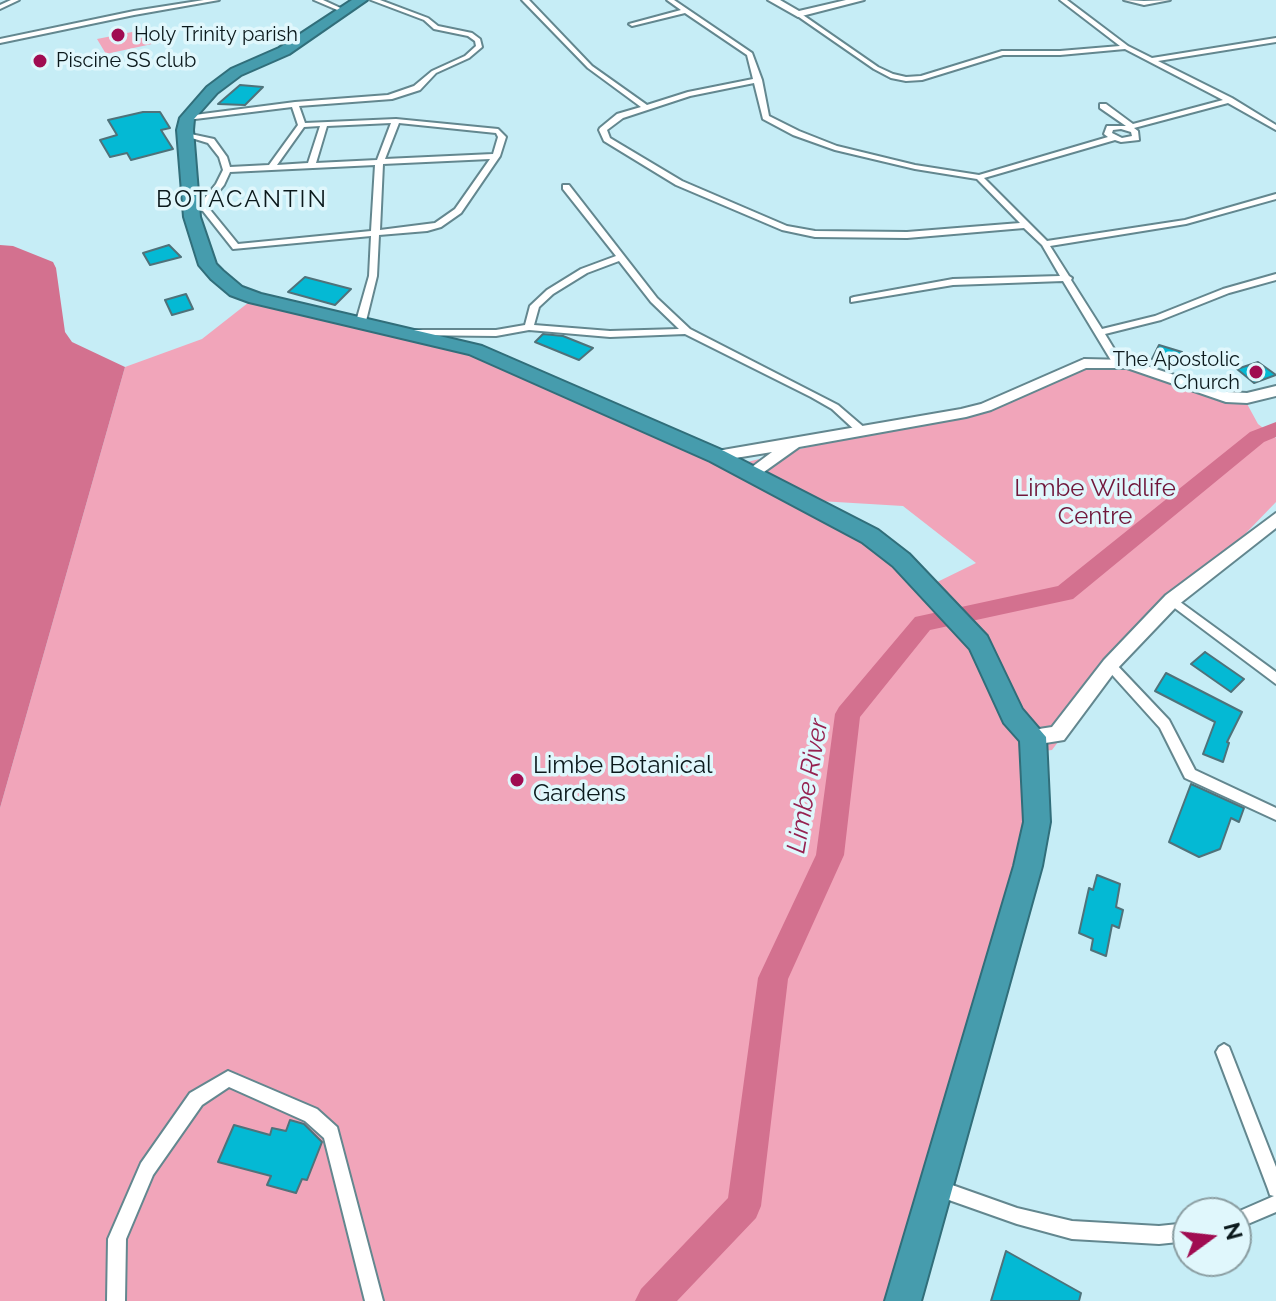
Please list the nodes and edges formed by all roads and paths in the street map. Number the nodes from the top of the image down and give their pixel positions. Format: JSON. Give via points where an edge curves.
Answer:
{"nodes":[{"id":1,"x":16,"y":0,"type":"edge"},
{"id":2,"x":216,"y":0,"type":"edge"},
{"id":3,"x":317,"y":0,"type":"edge"},
{"id":4,"x":361,"y":0,"type":"edge"},
{"id":5,"x":374,"y":0,"type":"edge"},
{"id":6,"x":525,"y":0,"type":"edge"},
{"id":7,"x":670,"y":0,"type":"edge"},
{"id":8,"x":773,"y":0,"type":"edge"},
{"id":9,"x":859,"y":0,"type":"edge"},
{"id":10,"x":1063,"y":0,"type":"edge"},
{"id":11,"x":1127,"y":0,"type":"edge"},
{"id":12,"x":1167,"y":0,"type":"edge"},
{"id":13,"x":0,"y":7,"type":"edge"},
{"id":14,"x":344,"y":11,"type":"junction"},
{"id":15,"x":686,"y":11,"type":"junction"},
{"id":16,"x":798,"y":14,"type":"junction"},
{"id":17,"x":632,"y":24,"type":"dead end"},
{"id":18,"x":1276,"y":40,"type":"edge"},
{"id":19,"x":0,"y":41,"type":"edge"},
{"id":20,"x":1126,"y":47,"type":"junction"},
{"id":21,"x":1151,"y":60,"type":"junction"},
{"id":22,"x":758,"y":80,"type":"junction"},
{"id":23,"x":1229,"y":100,"type":"junction"},
{"id":24,"x":295,"y":104,"type":"junction"},
{"id":25,"x":1103,"y":106,"type":"dead end"},
{"id":26,"x":647,"y":108,"type":"junction"},
{"id":27,"x":396,"y":121,"type":"junction"},
{"id":28,"x":302,"y":125,"type":"junction"},
{"id":29,"x":324,"y":125,"type":"junction"},
{"id":30,"x":186,"y":127,"type":"junction"},
{"id":31,"x":1129,"y":127,"type":"junction"},
{"id":32,"x":1276,"y":128,"type":"edge"},
{"id":33,"x":1113,"y":138,"type":"junction"},
{"id":34,"x":496,"y":156,"type":"junction"},
{"id":35,"x":379,"y":164,"type":"junction"},
{"id":36,"x":311,"y":166,"type":"junction"},
{"id":37,"x":272,"y":167,"type":"junction"},
{"id":38,"x":227,"y":170,"type":"junction"},
{"id":39,"x":979,"y":177,"type":"junction"},
{"id":40,"x":566,"y":187,"type":"dead end"},
{"id":41,"x":1276,"y":196,"type":"edge"},
{"id":42,"x":197,"y":211,"type":"junction"},
{"id":43,"x":1026,"y":225,"type":"junction"},
{"id":44,"x":378,"y":232,"type":"junction"},
{"id":45,"x":1045,"y":244,"type":"junction"},
{"id":46,"x":622,"y":257,"type":"junction"},
{"id":47,"x":1276,"y":277,"type":"edge"},
{"id":48,"x":1068,"y":278,"type":"junction"},
{"id":49,"x":854,"y":300,"type":"dead end"},
{"id":50,"x":360,"y":325,"type":"junction"},
{"id":51,"x":529,"y":327,"type":"junction"},
{"id":52,"x":687,"y":331,"type":"junction"},
{"id":53,"x":406,"y":333,"type":"junction"},
{"id":54,"x":1099,"y":333,"type":"junction"},
{"id":55,"x":1117,"y":362,"type":"junction"},
{"id":56,"x":1276,"y":391,"type":"edge"},
{"id":57,"x":1247,"y":398,"type":"junction"},
{"id":58,"x":1276,"y":409,"type":"edge"},
{"id":59,"x":862,"y":431,"type":"junction"},
{"id":60,"x":797,"y":440,"type":"junction"},
{"id":61,"x":717,"y":456,"type":"junction"},
{"id":62,"x":754,"y":474,"type":"junction"},
{"id":63,"x":1276,"y":519,"type":"edge"},
{"id":64,"x":1172,"y":600,"type":"junction"},
{"id":65,"x":1110,"y":665,"type":"junction"},
{"id":66,"x":1276,"y":679,"type":"edge"},
{"id":67,"x":1033,"y":737,"type":"junction"},
{"id":68,"x":1276,"y":814,"type":"edge"},
{"id":69,"x":1224,"y":1052,"type":"dead end"},
{"id":70,"x":935,"y":1187,"type":"junction"},
{"id":71,"x":1276,"y":1189,"type":"edge"},
{"id":72,"x":1276,"y":1204,"type":"edge"},
{"id":73,"x":1252,"y":1214,"type":"edge"},
{"id":74,"x":1172,"y":1234,"type":"edge"},
{"id":75,"x":116,"y":1301,"type":"edge"},
{"id":76,"x":374,"y":1301,"type":"edge"},
{"id":77,"x":903,"y":1301,"type":"edge"}],
"edges":[{"from":1,"to":13,"type":"street"},
{"from":2,"to":19,"type":"street"},
{"from":3,"to":14,"type":"street"},
{"from":4,"to":14,"type":"highway"},
{"from":5,"to":24,"type":"street","via":[[426,19],[436,28],[470,34],[479,47],[400,94]]},
{"from":6,"to":26,"type":"street","via":[[590,67]]},
{"from":7,"to":15,"type":"street"},
{"from":8,"to":16,"type":"street"},
{"from":9,"to":16,"type":"street"},
{"from":10,"to":20,"type":"street"},
{"from":11,"to":12,"type":"street"},
{"from":14,"to":30,"type":"highway","via":[[284,51],[236,72],[212,90]]},
{"from":15,"to":17,"type":"street"},
{"from":15,"to":22,"type":"street","via":[[750,54]]},
{"from":16,"to":20,"type":"street","via":[[876,68],[906,79],[1002,53]]},
{"from":18,"to":21,"type":"street"},
{"from":20,"to":21,"type":"street"},
{"from":21,"to":23,"type":"street"},
{"from":22,"to":26,"type":"street"},
{"from":22,"to":39,"type":"street","via":[[766,117],[796,133],[853,153]]},
{"from":23,"to":31,"type":"street"},
{"from":23,"to":32,"type":"street"},
{"from":24,"to":28,"type":"street"},
{"from":24,"to":30,"type":"street"},
{"from":25,"to":31,"type":"street"},
{"from":26,"to":43,"type":"street","via":[[608,123],[603,130],[607,139],[679,183],[785,228],[815,234],[907,235]]},
{"from":27,"to":29,"type":"street"},
{"from":27,"to":34,"type":"street","via":[[498,131],[502,137]]},
{"from":27,"to":35,"type":"street"},
{"from":28,"to":29,"type":"street"},
{"from":28,"to":37,"type":"street"},
{"from":29,"to":36,"type":"street"},
{"from":30,"to":38,"type":"street","via":[[211,141]]},
{"from":30,"to":42,"type":"highway"},
{"from":31,"to":33,"type":"street","via":[[1108,130]]},
{"from":31,"to":33,"type":"street","via":[[1136,138]]},
{"from":33,"to":39,"type":"street"},
{"from":34,"to":35,"type":"street"},
{"from":34,"to":44,"type":"street","via":[[458,211],[438,225]]},
{"from":35,"to":36,"type":"street"},
{"from":35,"to":44,"type":"street"},
{"from":36,"to":37,"type":"street"},
{"from":37,"to":38,"type":"street"},
{"from":38,"to":42,"type":"street"},
{"from":39,"to":43,"type":"street"},
{"from":40,"to":46,"type":"street"},
{"from":41,"to":45,"type":"street","via":[[1186,222]]},
{"from":42,"to":44,"type":"street","via":[[236,247]]},
{"from":42,"to":50,"type":"highway","via":[[208,265],[236,291]]},
{"from":43,"to":45,"type":"street"},
{"from":44,"to":50,"type":"street"},
{"from":45,"to":48,"type":"street"},
{"from":46,"to":51,"type":"street","via":[[584,271],[550,292],[535,306]]},
{"from":46,"to":52,"type":"street","via":[[654,300]]},
{"from":47,"to":54,"type":"street"},
{"from":48,"to":49,"type":"street","via":[[953,282]]},
{"from":48,"to":54,"type":"street"},
{"from":50,"to":53,"type":"highway"},
{"from":51,"to":52,"type":"street","via":[[610,334]]},
{"from":51,"to":53,"type":"street","via":[[496,333]]},
{"from":52,"to":59,"type":"street","via":[[814,395]]},
{"from":53,"to":61,"type":"highway","via":[[475,350]]},
{"from":54,"to":55,"type":"street"},
{"from":55,"to":57,"type":"street","via":[[1205,392]]},
{"from":55,"to":59,"type":"street","via":[[1084,363],[961,414]]},
{"from":56,"to":57,"type":"street"},
{"from":57,"to":58,"type":"street","via":[[1272,400]]},
{"from":59,"to":60,"type":"street"},
{"from":60,"to":61,"type":"street"},
{"from":60,"to":62,"type":"street"},
{"from":61,"to":62,"type":"highway"},
{"from":62,"to":67,"type":"highway","via":[[870,536],[901,560],[979,643],[1013,716]]},
{"from":63,"to":64,"type":"street"},
{"from":64,"to":65,"type":"street"},
{"from":64,"to":66,"type":"street"},
{"from":65,"to":67,"type":"street","via":[[1057,734]]},
{"from":65,"to":68,"type":"street","via":[[1165,724],[1190,774]]},
{"from":67,"to":70,"type":"highway","via":[[1037,822],[1028,866]]},
{"from":69,"to":71,"type":"street"},
{"from":70,"to":74,"type":"street","via":[[1072,1230]]},
{"from":70,"to":77,"type":"highway"},
{"from":72,"to":73,"type":"street"},
{"from":75,"to":76,"type":"street","via":[[117,1239],[147,1169],[196,1099],[228,1079],[311,1115],[331,1133]]}]}
